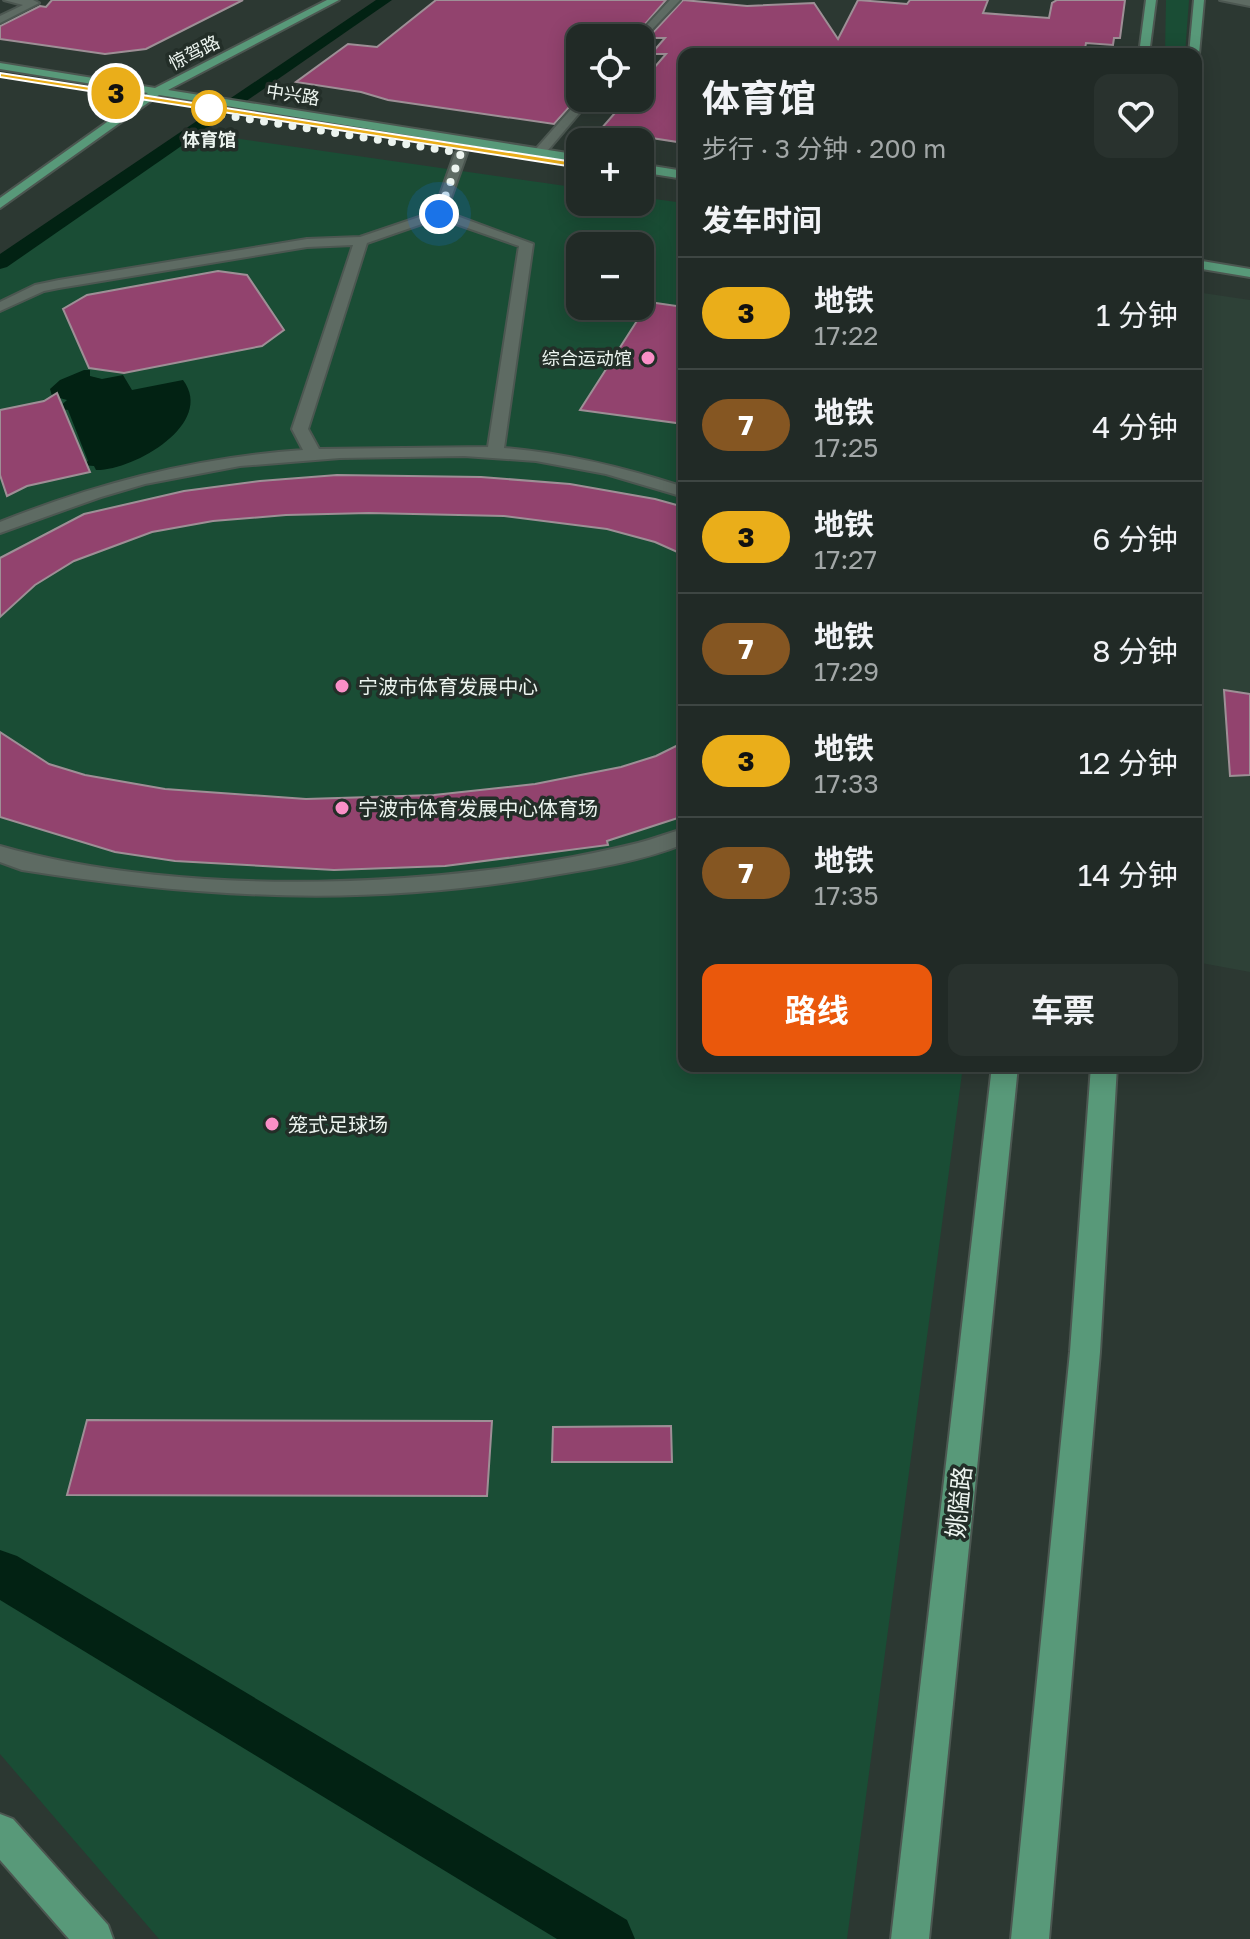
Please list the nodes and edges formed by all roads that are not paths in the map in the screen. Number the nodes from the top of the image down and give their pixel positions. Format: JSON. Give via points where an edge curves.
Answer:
{"nodes":[{"id":1,"x":9,"y":0,"type":"edge"},
{"id":2,"x":332,"y":0,"type":"edge"},
{"id":3,"x":675,"y":0,"type":"edge"},
{"id":4,"x":1151,"y":0,"type":"edge"},
{"id":5,"x":1199,"y":0,"type":"edge"},
{"id":6,"x":1225,"y":0,"type":"edge"},
{"id":7,"x":37,"y":2,"type":"edge"},
{"id":8,"x":1250,"y":3,"type":"edge"},
{"id":9,"x":0,"y":20,"type":"edge"},
{"id":10,"x":264,"y":22,"type":"dead end"},
{"id":11,"x":653,"y":24,"type":"edge"},
{"id":12,"x":1145,"y":48,"type":"edge"},
{"id":13,"x":1195,"y":48,"type":"edge"},
{"id":14,"x":0,"y":66,"type":"edge"},
{"id":15,"x":140,"y":87,"type":"junction"},
{"id":16,"x":159,"y":90,"type":"junction"},
{"id":17,"x":141,"y":102,"type":"junction"},
{"id":18,"x":118,"y":103,"type":"junction"},
{"id":19,"x":575,"y":112,"type":"edge"},
{"id":20,"x":88,"y":124,"type":"dead end"},
{"id":21,"x":461,"y":153,"type":"junction"},
{"id":22,"x":539,"y":153,"type":"junction"},
{"id":23,"x":566,"y":157,"type":"edge"},
{"id":24,"x":566,"y":170,"type":"edge"},
{"id":25,"x":654,"y":170,"type":"edge"},
{"id":26,"x":678,"y":174,"type":"edge"},
{"id":27,"x":654,"y":183,"type":"edge"},
{"id":28,"x":678,"y":186,"type":"edge"},
{"id":29,"x":0,"y":204,"type":"edge"},
{"id":30,"x":439,"y":214,"type":"junction"},
{"id":31,"x":361,"y":241,"type":"junction"},
{"id":32,"x":1202,"y":254,"type":"edge"},
{"id":33,"x":1250,"y":262,"type":"edge"},
{"id":34,"x":1202,"y":265,"type":"edge"},
{"id":35,"x":1250,"y":273,"type":"edge"},
{"id":36,"x":0,"y":307,"type":"edge"},
{"id":37,"x":495,"y":452,"type":"junction"},
{"id":38,"x":313,"y":453,"type":"junction"},
{"id":39,"x":678,"y":491,"type":"edge"},
{"id":40,"x":0,"y":528,"type":"edge"},
{"id":41,"x":678,"y":839,"type":"edge"},
{"id":42,"x":0,"y":854,"type":"edge"},
{"id":43,"x":1004,"y":1072,"type":"edge"},
{"id":44,"x":1104,"y":1072,"type":"edge"},
{"id":45,"x":0,"y":1832,"type":"edge"},
{"id":46,"x":94,"y":1939,"type":"edge"},
{"id":47,"x":910,"y":1939,"type":"edge"},
{"id":48,"x":1030,"y":1939,"type":"edge"}],
"edges":[{"from":1,"to":7,"type":"street"},
{"from":2,"to":16,"type":"main road","name":"惊驾路"},
{"from":3,"to":11,"type":"street"},
{"from":4,"to":12,"type":"main road"},
{"from":5,"to":13,"type":"main road"},
{"from":6,"to":8,"type":"street"},
{"from":7,"to":9,"type":"street"},
{"from":10,"to":15,"type":"main road","name":"惊驾路"},
{"from":14,"to":15,"type":"main road","name":"中兴路"},
{"from":15,"to":16,"type":"main road","name":"中兴路"},
{"from":15,"to":18,"type":"main road","name":"惊驾路"},
{"from":16,"to":17,"type":"main road","name":"惊驾路"},
{"from":16,"to":22,"type":"main road","name":"中兴路"},
{"from":17,"to":18,"type":"main road","name":"中兴路"},
{"from":17,"to":21,"type":"main road","name":"中兴路"},
{"from":17,"to":29,"type":"main road","name":"惊驾路"},
{"from":18,"to":20,"type":"main road","name":"惊驾路"},
{"from":19,"to":22,"type":"street"},
{"from":21,"to":24,"type":"main road","name":"中兴路"},
{"from":21,"to":30,"type":"street"},
{"from":22,"to":23,"type":"main road","name":"中兴路"},
{"from":25,"to":26,"type":"main road"},
{"from":27,"to":28,"type":"main road"},
{"from":30,"to":31,"type":"street"},
{"from":30,"to":37,"type":"street","via":[[526,244]]},
{"from":31,"to":36,"type":"street","via":[[307,243],[59,284]]},
{"from":31,"to":38,"type":"street","via":[[300,429]]},
{"from":32,"to":33,"type":"main road"},
{"from":34,"to":35,"type":"main road"},
{"from":37,"to":38,"type":"street"},
{"from":37,"to":39,"type":"street","via":[[540,457]]},
{"from":38,"to":40,"type":"street","via":[[147,477]]},
{"from":41,"to":42,"type":"street","via":[[536,871],[363,887],[194,885],[36,864]]},
{"from":43,"to":47,"type":"main road","name":"姚隘路"},
{"from":44,"to":48,"type":"main road","via":[[1085,1352]]},
{"from":45,"to":46,"type":"main road"}]}
